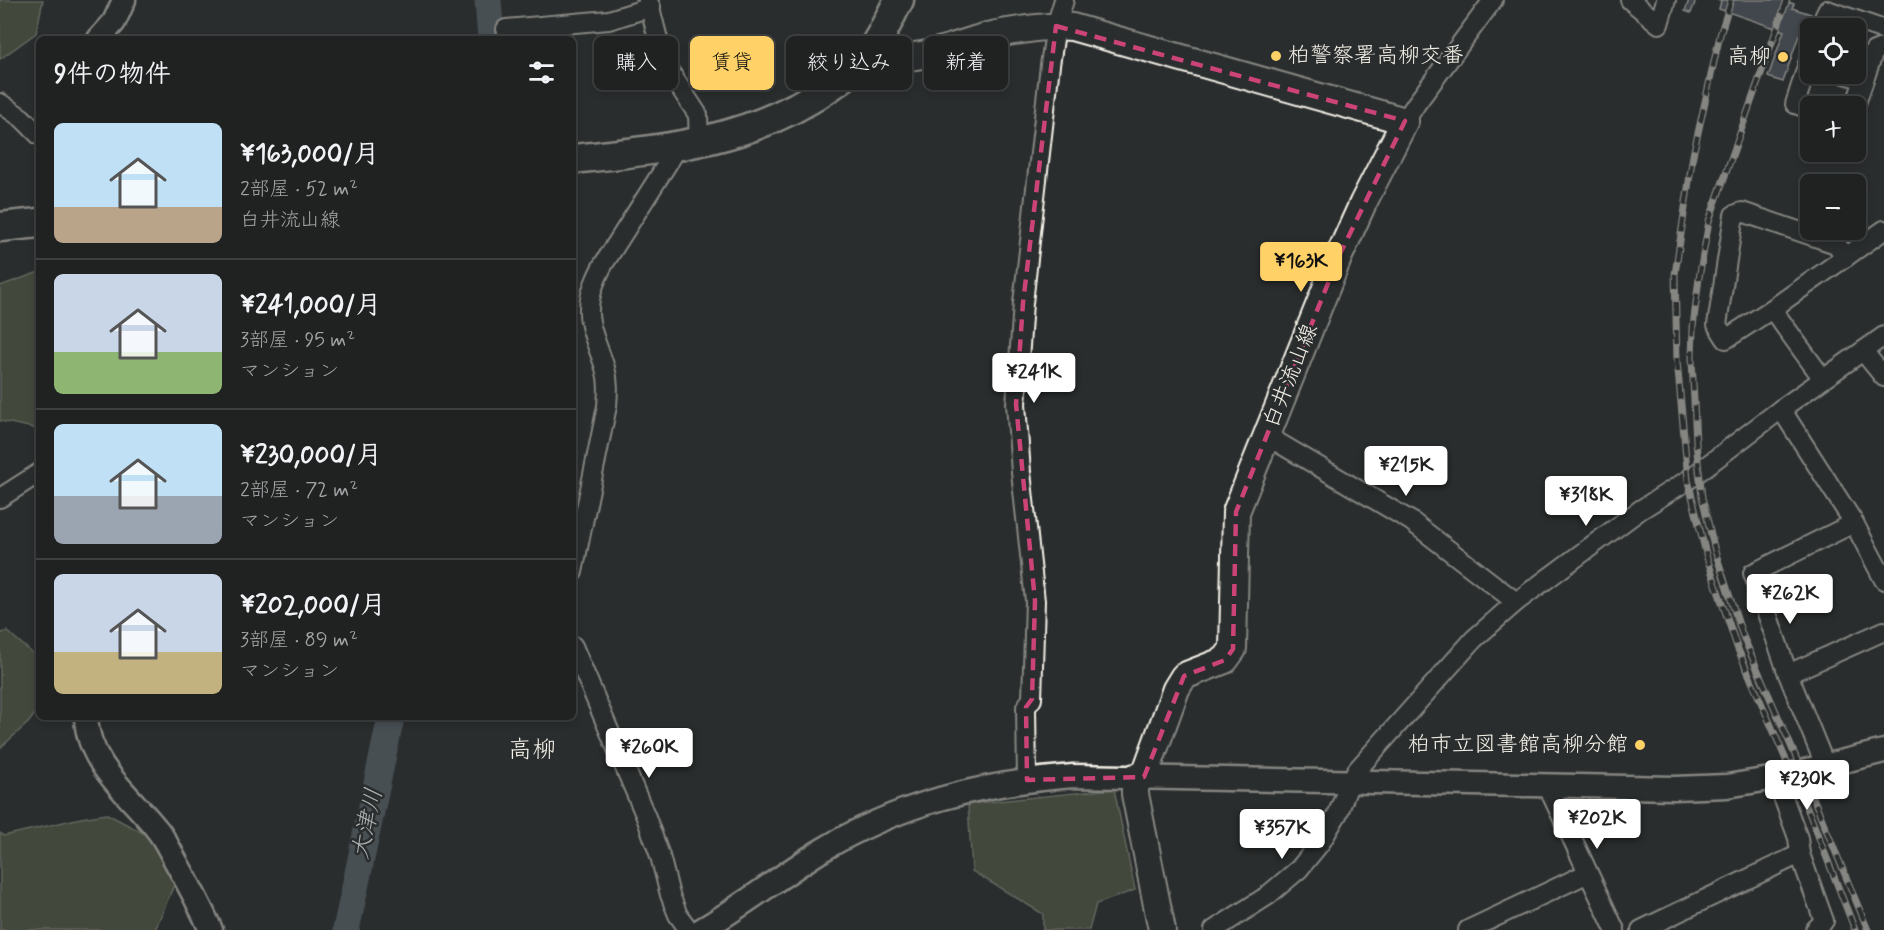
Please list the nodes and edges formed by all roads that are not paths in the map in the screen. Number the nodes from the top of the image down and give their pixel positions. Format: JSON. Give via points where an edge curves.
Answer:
{"nodes":[{"id":1,"x":124,"y":0,"type":"edge"},
{"id":2,"x":899,"y":0,"type":"edge"},
{"id":3,"x":1064,"y":0,"type":"edge"},
{"id":4,"x":1493,"y":0,"type":"edge"},
{"id":5,"x":1630,"y":0,"type":"edge"},
{"id":6,"x":1666,"y":0,"type":"edge"},
{"id":7,"x":650,"y":4,"type":"edge"},
{"id":8,"x":1824,"y":18,"type":"edge"},
{"id":9,"x":1852,"y":18,"type":"edge"},
{"id":10,"x":1866,"y":23,"type":"edge"},
{"id":11,"x":1056,"y":26,"type":"junction"},
{"id":12,"x":506,"y":29,"type":"dead end"},
{"id":13,"x":1866,"y":29,"type":"edge"},
{"id":14,"x":1884,"y":30,"type":"edge"},
{"id":15,"x":102,"y":36,"type":"edge"},
{"id":16,"x":880,"y":36,"type":"edge"},
{"id":17,"x":1879,"y":49,"type":"edge"},
{"id":18,"x":912,"y":57,"type":"edge"},
{"id":19,"x":1866,"y":76,"type":"edge"},
{"id":20,"x":1802,"y":84,"type":"edge"},
{"id":21,"x":824,"y":90,"type":"edge"},
{"id":22,"x":0,"y":103,"type":"edge"},
{"id":23,"x":1800,"y":106,"type":"edge"},
{"id":24,"x":1406,"y":121,"type":"junction"},
{"id":25,"x":36,"y":132,"type":"edge"},
{"id":26,"x":689,"y":145,"type":"junction"},
{"id":27,"x":576,"y":159,"type":"edge"},
{"id":28,"x":36,"y":223,"type":"edge"},
{"id":29,"x":0,"y":227,"type":"edge"},
{"id":30,"x":1884,"y":230,"type":"edge"},
{"id":31,"x":1846,"y":257,"type":"junction"},
{"id":32,"x":1772,"y":309,"type":"junction"},
{"id":33,"x":1884,"y":336,"type":"edge"},
{"id":34,"x":1863,"y":351,"type":"junction"},
{"id":35,"x":1884,"y":377,"type":"edge"},
{"id":36,"x":1823,"y":379,"type":"junction"},
{"id":37,"x":1781,"y":409,"type":"junction"},
{"id":38,"x":1267,"y":436,"type":"junction"},
{"id":39,"x":36,"y":475,"type":"edge"},
{"id":40,"x":0,"y":498,"type":"edge"},
{"id":41,"x":1854,"y":523,"type":"junction"},
{"id":42,"x":576,"y":557,"type":"edge"},
{"id":43,"x":1882,"y":569,"type":"edge"},
{"id":44,"x":1516,"y":602,"type":"junction"},
{"id":45,"x":1884,"y":631,"type":"edge"},
{"id":46,"x":576,"y":653,"type":"edge"},
{"id":47,"x":1788,"y":674,"type":"junction"},
{"id":48,"x":86,"y":720,"type":"edge"},
{"id":49,"x":1884,"y":751,"type":"edge"},
{"id":50,"x":1825,"y":765,"type":"junction"},
{"id":51,"x":1140,"y":777,"type":"junction"},
{"id":52,"x":1776,"y":778,"type":"junction"},
{"id":53,"x":1027,"y":780,"type":"junction"},
{"id":54,"x":1350,"y":782,"type":"junction"},
{"id":55,"x":1547,"y":785,"type":"junction"},
{"id":56,"x":1800,"y":854,"type":"junction"},
{"id":57,"x":1588,"y":873,"type":"junction"},
{"id":58,"x":211,"y":930,"type":"edge"},
{"id":59,"x":689,"y":930,"type":"edge"},
{"id":60,"x":701,"y":930,"type":"edge"},
{"id":61,"x":1162,"y":930,"type":"edge"},
{"id":62,"x":1214,"y":930,"type":"edge"},
{"id":63,"x":1468,"y":930,"type":"edge"},
{"id":64,"x":1615,"y":930,"type":"edge"},
{"id":65,"x":1641,"y":930,"type":"edge"},
{"id":66,"x":1815,"y":930,"type":"edge"}],
"edges":[{"from":1,"to":15,"type":"street","via":[[114,22]]},
{"from":2,"to":16,"type":"main road"},
{"from":3,"to":11,"type":"street"},
{"from":4,"to":24,"type":"street"},
{"from":5,"to":6,"type":"street","via":[[1659,24]]},
{"from":7,"to":12,"type":"street","via":[[609,20]]},
{"from":7,"to":26,"type":"street","via":[[668,69],[698,116]]},
{"from":8,"to":9,"type":"street","via":[[1827,10]]},
{"from":10,"to":14,"type":"street"},
{"from":11,"to":18,"type":"main road","via":[[986,36]]},
{"from":11,"to":24,"type":"main road","via":[[1072,27]]},
{"from":11,"to":53,"type":"street","via":[[1023,303],[1016,404],[1035,601],[1032,699],[1026,707]]},
{"from":13,"to":17,"type":"street"},
{"from":17,"to":19,"type":"street"},
{"from":20,"to":23,"type":"street","via":[[1795,104]]},
{"from":21,"to":26,"type":"main road","via":[[765,123]]},
{"from":22,"to":25,"type":"street"},
{"from":24,"to":38,"type":"main road","name":"白井流山線","via":[[1358,213]]},
{"from":26,"to":27,"type":"main road"},
{"from":26,"to":42,"type":"street","via":[[594,282],[589,315],[606,369],[607,406]]},
{"from":28,"to":29,"type":"main road"},
{"from":30,"to":31,"type":"street"},
{"from":31,"to":32,"type":"street"},
{"from":31,"to":32,"type":"street","via":[[1836,244],[1742,212],[1734,215],[1717,325],[1726,339]]},
{"from":32,"to":36,"type":"street"},
{"from":33,"to":34,"type":"street"},
{"from":34,"to":35,"type":"street"},
{"from":34,"to":36,"type":"street"},
{"from":36,"to":37,"type":"street"},
{"from":37,"to":41,"type":"street"},
{"from":37,"to":44,"type":"street"},
{"from":38,"to":44,"type":"street","via":[[1411,521]]},
{"from":38,"to":51,"type":"main road","name":"白井流山線","via":[[1236,512],[1233,649],[1225,660],[1185,675],[1176,689],[1144,777]]},
{"from":39,"to":40,"type":"street"},
{"from":41,"to":43,"type":"street"},
{"from":41,"to":47,"type":"street","via":[[1753,573]]},
{"from":44,"to":54,"type":"street","via":[[1474,639]]},
{"from":45,"to":47,"type":"street"},
{"from":46,"to":59,"type":"street","via":[[646,817],[678,915]]},
{"from":47,"to":50,"type":"street"},
{"from":48,"to":58,"type":"street","via":[[91,748],[160,833]]},
{"from":49,"to":50,"type":"street"},
{"from":50,"to":52,"type":"street"},
{"from":51,"to":53,"type":"street"},
{"from":51,"to":54,"type":"street"},
{"from":51,"to":61,"type":"main road","name":"白井流山線","via":[[1135,777],[1135,794]]},
{"from":52,"to":55,"type":"street","via":[[1727,786],[1676,788]]},
{"from":52,"to":56,"type":"street"},
{"from":53,"to":60,"type":"street","via":[[932,801],[865,827],[819,852]]},
{"from":54,"to":55,"type":"street"},
{"from":54,"to":62,"type":"street","via":[[1338,813],[1299,869],[1267,896]]},
{"from":55,"to":57,"type":"street"},
{"from":56,"to":65,"type":"street"},
{"from":56,"to":66,"type":"street","via":[[1824,921]]},
{"from":57,"to":63,"type":"street"},
{"from":57,"to":64,"type":"street"}]}
